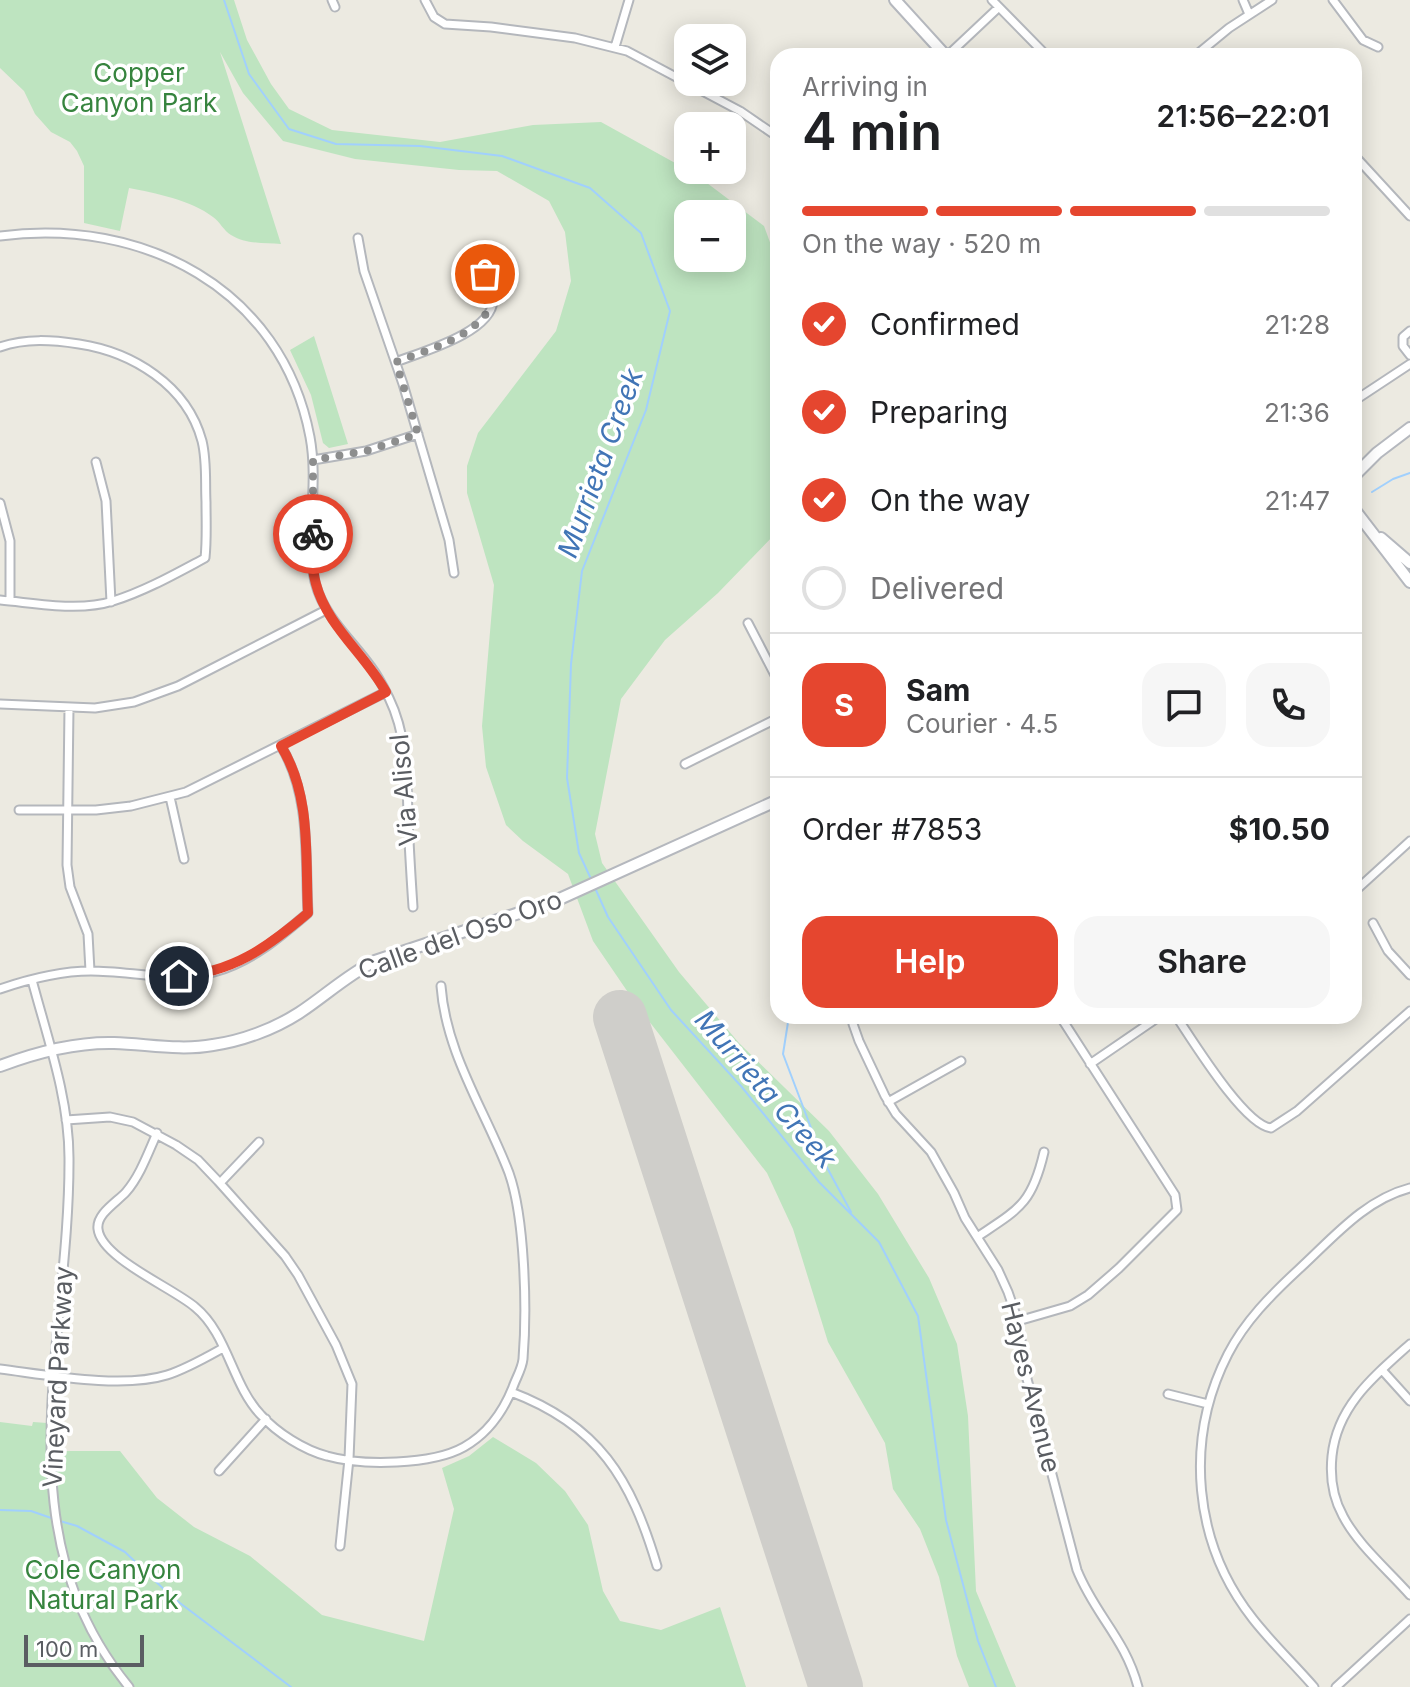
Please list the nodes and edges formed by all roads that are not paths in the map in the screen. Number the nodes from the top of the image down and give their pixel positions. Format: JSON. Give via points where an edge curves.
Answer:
{"nodes":[{"id":1,"x":425,"y":0,"type":"edge"},
{"id":2,"x":629,"y":0,"type":"edge"},
{"id":3,"x":895,"y":0,"type":"edge"},
{"id":4,"x":992,"y":0,"type":"edge"},
{"id":5,"x":1243,"y":0,"type":"edge"},
{"id":6,"x":1272,"y":0,"type":"edge"},
{"id":7,"x":1333,"y":0,"type":"edge"},
{"id":8,"x":998,"y":8,"type":"junction"},
{"id":9,"x":1249,"y":14,"type":"junction"},
{"id":10,"x":615,"y":47,"type":"junction"},
{"id":11,"x":1378,"y":47,"type":"dead end"},
{"id":12,"x":940,"y":48,"type":"edge"},
{"id":13,"x":956,"y":48,"type":"edge"},
{"id":14,"x":1039,"y":48,"type":"edge"},
{"id":15,"x":1205,"y":48,"type":"edge"},
{"id":16,"x":770,"y":132,"type":"edge"},
{"id":17,"x":1362,"y":164,"type":"edge"},
{"id":18,"x":1410,"y":216,"type":"edge"},
{"id":19,"x":0,"y":236,"type":"edge"},
{"id":20,"x":358,"y":238,"type":"dead end"},
{"id":21,"x":478,"y":253,"type":"dead end"},
{"id":22,"x":1410,"y":331,"type":"edge"},
{"id":23,"x":0,"y":347,"type":"edge"},
{"id":24,"x":1410,"y":355,"type":"edge"},
{"id":25,"x":396,"y":362,"type":"junction"},
{"id":26,"x":1410,"y":364,"type":"edge"},
{"id":27,"x":1362,"y":396,"type":"edge"},
{"id":28,"x":1410,"y":428,"type":"edge"},
{"id":29,"x":418,"y":434,"type":"junction"},
{"id":30,"x":313,"y":460,"type":"junction"},
{"id":31,"x":96,"y":462,"type":"dead end"},
{"id":32,"x":1362,"y":468,"type":"edge"},
{"id":33,"x":0,"y":503,"type":"edge"},
{"id":34,"x":1362,"y":519,"type":"edge"},
{"id":35,"x":1371,"y":530,"type":"junction"},
{"id":36,"x":1410,"y":563,"type":"edge"},
{"id":37,"x":454,"y":573,"type":"dead end"},
{"id":38,"x":1410,"y":582,"type":"edge"},
{"id":39,"x":0,"y":600,"type":"edge"},
{"id":40,"x":10,"y":601,"type":"junction"},
{"id":41,"x":111,"y":602,"type":"junction"},
{"id":42,"x":326,"y":610,"type":"junction"},
{"id":43,"x":748,"y":623,"type":"dead end"},
{"id":44,"x":770,"y":666,"type":"edge"},
{"id":45,"x":386,"y":692,"type":"junction"},
{"id":46,"x":0,"y":704,"type":"edge"},
{"id":47,"x":69,"y":708,"type":"junction"},
{"id":48,"x":770,"y":722,"type":"edge"},
{"id":49,"x":281,"y":746,"type":"junction"},
{"id":50,"x":685,"y":764,"type":"dead end"},
{"id":51,"x":170,"y":797,"type":"junction"},
{"id":52,"x":770,"y":804,"type":"edge"},
{"id":53,"x":19,"y":810,"type":"dead end"},
{"id":54,"x":67,"y":810,"type":"junction"},
{"id":55,"x":1410,"y":841,"type":"edge"},
{"id":56,"x":184,"y":859,"type":"dead end"},
{"id":57,"x":1362,"y":885,"type":"edge"},
{"id":58,"x":413,"y":907,"type":"dead end"},
{"id":59,"x":1373,"y":923,"type":"dead end"},
{"id":60,"x":90,"y":971,"type":"junction"},
{"id":61,"x":1410,"y":975,"type":"edge"},
{"id":62,"x":32,"y":980,"type":"junction"},
{"id":63,"x":441,"y":986,"type":"dead end"},
{"id":64,"x":0,"y":989,"type":"edge"},
{"id":65,"x":1410,"y":1011,"type":"edge"},
{"id":66,"x":853,"y":1024,"type":"edge"},
{"id":67,"x":1065,"y":1024,"type":"edge"},
{"id":68,"x":1148,"y":1024,"type":"edge"},
{"id":69,"x":1182,"y":1024,"type":"edge"},
{"id":70,"x":50,"y":1050,"type":"junction"},
{"id":71,"x":961,"y":1061,"type":"dead end"},
{"id":72,"x":1090,"y":1064,"type":"junction"},
{"id":73,"x":0,"y":1066,"type":"edge"},
{"id":74,"x":888,"y":1102,"type":"junction"},
{"id":75,"x":66,"y":1120,"type":"junction"},
{"id":76,"x":157,"y":1133,"type":"junction"},
{"id":77,"x":259,"y":1142,"type":"dead end"},
{"id":78,"x":1044,"y":1152,"type":"dead end"},
{"id":79,"x":220,"y":1183,"type":"junction"},
{"id":80,"x":1410,"y":1188,"type":"edge"},
{"id":81,"x":977,"y":1237,"type":"junction"},
{"id":82,"x":1018,"y":1321,"type":"junction"},
{"id":83,"x":1410,"y":1344,"type":"edge"},
{"id":84,"x":223,"y":1348,"type":"junction"},
{"id":85,"x":0,"y":1369,"type":"edge"},
{"id":86,"x":1382,"y":1370,"type":"junction"},
{"id":87,"x":53,"y":1376,"type":"junction"},
{"id":88,"x":511,"y":1392,"type":"junction"},
{"id":89,"x":1168,"y":1394,"type":"dead end"},
{"id":90,"x":1410,"y":1401,"type":"edge"},
{"id":91,"x":1208,"y":1404,"type":"junction"},
{"id":92,"x":266,"y":1419,"type":"junction"},
{"id":93,"x":349,"y":1459,"type":"junction"},
{"id":94,"x":219,"y":1471,"type":"dead end"},
{"id":95,"x":340,"y":1546,"type":"dead end"},
{"id":96,"x":657,"y":1566,"type":"dead end"},
{"id":97,"x":1410,"y":1595,"type":"edge"},
{"id":98,"x":1410,"y":1619,"type":"edge"},
{"id":99,"x":129,"y":1687,"type":"edge"},
{"id":100,"x":1138,"y":1687,"type":"edge"},
{"id":101,"x":1314,"y":1687,"type":"edge"},
{"id":102,"x":1336,"y":1687,"type":"edge"}],
"edges":[{"from":1,"to":10,"type":"street","via":[[445,24]]},
{"from":2,"to":10,"type":"street"},
{"from":3,"to":12,"type":"main road"},
{"from":4,"to":8,"type":"street"},
{"from":5,"to":9,"type":"street"},
{"from":6,"to":9,"type":"street"},
{"from":7,"to":11,"type":"street","via":[[1363,40]]},
{"from":8,"to":13,"type":"street"},
{"from":8,"to":14,"type":"street"},
{"from":9,"to":15,"type":"street"},
{"from":10,"to":16,"type":"street"},
{"from":17,"to":18,"type":"street"},
{"from":19,"to":30,"type":"street","name":"Via Alisol","via":[[32,231],[108,238],[167,255],[217,285],[254,318],[281,355],[300,396]]},
{"from":20,"to":25,"type":"street"},
{"from":21,"to":25,"type":"street","via":[[493,295],[487,314],[459,337]]},
{"from":22,"to":24,"type":"street","via":[[1403,337]]},
{"from":23,"to":41,"type":"street","via":[[30,340],[97,347],[134,359],[171,389],[202,440],[205,558]]},
{"from":25,"to":29,"type":"street"},
{"from":26,"to":27,"type":"street"},
{"from":28,"to":32,"type":"main road"},
{"from":29,"to":30,"type":"street","via":[[366,451]]},
{"from":29,"to":37,"type":"street"},
{"from":30,"to":42,"type":"street","name":"Via Alisol","via":[[313,566]]},
{"from":31,"to":41,"type":"street","via":[[106,501]]},
{"from":33,"to":40,"type":"street","via":[[10,541]]},
{"from":34,"to":35,"type":"main road"},
{"from":35,"to":36,"type":"main road"},
{"from":35,"to":38,"type":"main road"},
{"from":39,"to":40,"type":"street"},
{"from":40,"to":41,"type":"street","via":[[60,606]]},
{"from":42,"to":45,"type":"street","name":"Via Alisol"},
{"from":42,"to":47,"type":"street","via":[[160,694]]},
{"from":43,"to":44,"type":"street"},
{"from":45,"to":49,"type":"street"},
{"from":45,"to":58,"type":"street","name":"Via Alisol","via":[[406,752]]},
{"from":46,"to":47,"type":"street"},
{"from":47,"to":54,"type":"street"},
{"from":48,"to":50,"type":"street"},
{"from":49,"to":51,"type":"street"},
{"from":49,"to":60,"type":"street","via":[[301,796],[308,913],[249,958],[214,972],[179,976]]},
{"from":51,"to":54,"type":"street","via":[[131,806]]},
{"from":51,"to":56,"type":"street"},
{"from":52,"to":70,"type":"main road","name":"Calle del Oso Oro","via":[[555,901],[375,961],[298,1014],[244,1037],[196,1047],[88,1044]]},
{"from":53,"to":54,"type":"street"},
{"from":54,"to":60,"type":"street","via":[[68,876],[88,934]]},
{"from":55,"to":57,"type":"street"},
{"from":59,"to":61,"type":"street","via":[[1388,951]]},
{"from":60,"to":62,"type":"street"},
{"from":62,"to":64,"type":"street"},
{"from":62,"to":70,"type":"street","name":"Vineyard Parkway"},
{"from":63,"to":88,"type":"street","via":[[443,1015],[463,1073],[509,1173],[517,1203],[525,1310],[522,1363]]},
{"from":65,"to":69,"type":"street","via":[[1271,1128],[1262,1127],[1229,1092]]},
{"from":66,"to":74,"type":"street","name":"Hayes Avenue"},
{"from":67,"to":72,"type":"street"},
{"from":68,"to":72,"type":"street"},
{"from":70,"to":73,"type":"main road","name":"Calle del Oso Oro"},
{"from":70,"to":75,"type":"street","name":"Vineyard Parkway"},
{"from":71,"to":74,"type":"street"},
{"from":72,"to":82,"type":"street","via":[[1175,1195],[1177,1210],[1088,1295],[1070,1306]]},
{"from":74,"to":81,"type":"street","name":"Hayes Avenue","via":[[931,1152]]},
{"from":75,"to":76,"type":"street","via":[[110,1117]]},
{"from":75,"to":87,"type":"street","name":"Vineyard Parkway","via":[[69,1157]]},
{"from":76,"to":79,"type":"street","via":[[198,1160]]},
{"from":76,"to":84,"type":"street","via":[[129,1189],[98,1220],[97,1231],[110,1250],[198,1308]]},
{"from":77,"to":79,"type":"street"},
{"from":78,"to":81,"type":"street","via":[[1025,1202]]},
{"from":79,"to":93,"type":"street","via":[[285,1256],[347,1368],[352,1384]]},
{"from":80,"to":91,"type":"street","via":[[1371,1205],[1266,1300],[1228,1353]]},
{"from":81,"to":82,"type":"street","name":"Hayes Avenue","via":[[1003,1281]]},
{"from":82,"to":100,"type":"street","name":"Hayes Avenue","via":[[1027,1379],[1077,1570],[1127,1653]]},
{"from":83,"to":86,"type":"street"},
{"from":84,"to":87,"type":"street","via":[[168,1375],[145,1380]]},
{"from":84,"to":92,"type":"street"},
{"from":85,"to":87,"type":"street"},
{"from":86,"to":90,"type":"street"},
{"from":86,"to":97,"type":"street","via":[[1339,1422],[1331,1469],[1342,1515]]},
{"from":87,"to":99,"type":"street","name":"Vineyard Parkway","via":[[51,1479],[64,1572],[98,1643]]},
{"from":88,"to":93,"type":"street","via":[[487,1430],[463,1447],[412,1461]]},
{"from":88,"to":96,"type":"street","via":[[573,1424],[617,1468]]},
{"from":89,"to":91,"type":"street"},
{"from":91,"to":101,"type":"street","via":[[1200,1470],[1208,1535],[1253,1619]]},
{"from":92,"to":93,"type":"street","via":[[299,1445]]},
{"from":92,"to":94,"type":"street"},
{"from":93,"to":95,"type":"street"},
{"from":98,"to":102,"type":"street"}]}
